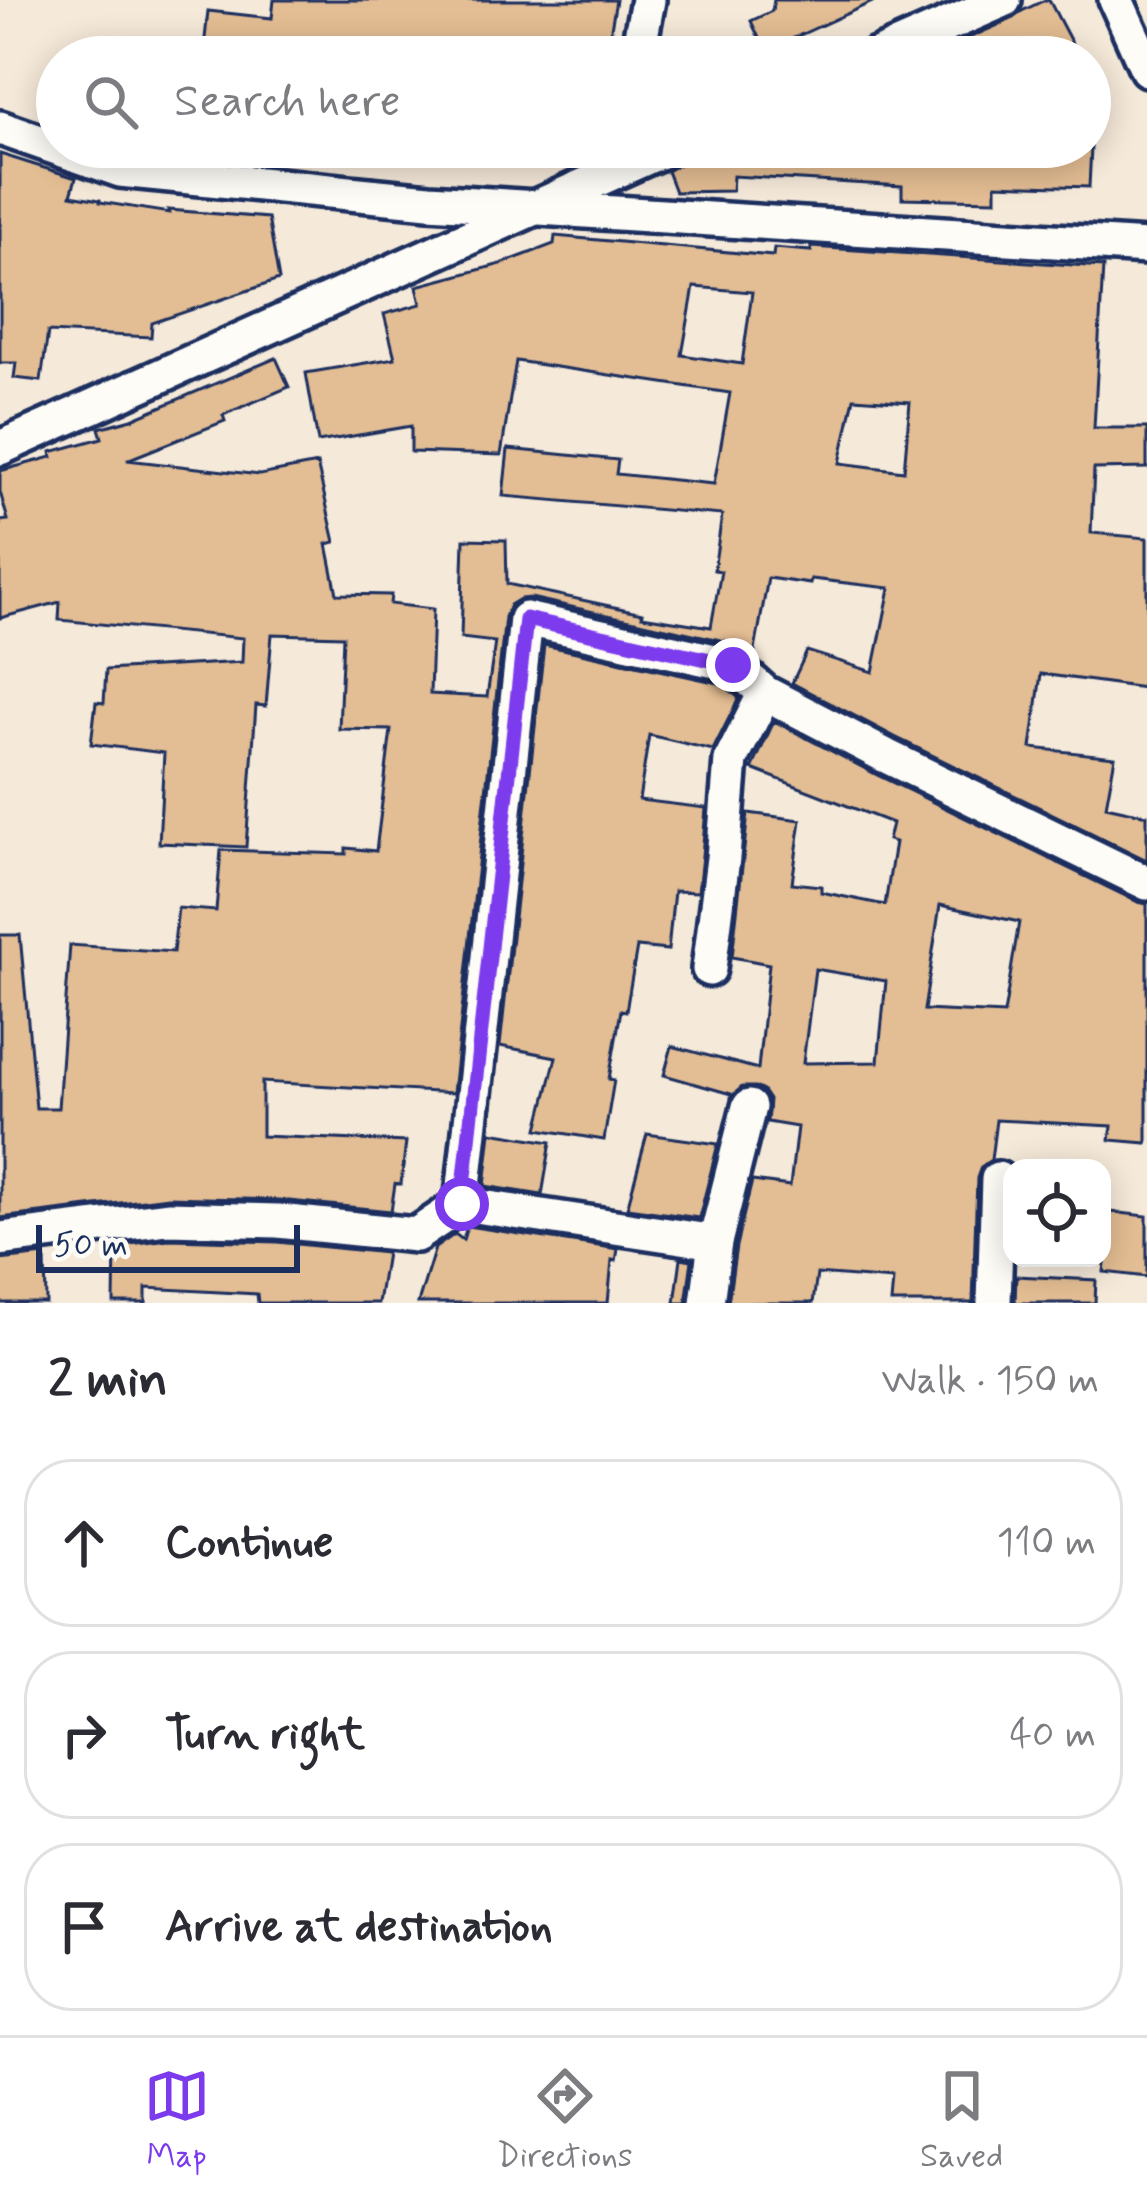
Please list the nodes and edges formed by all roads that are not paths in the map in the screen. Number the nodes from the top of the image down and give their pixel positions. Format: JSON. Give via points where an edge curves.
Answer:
{"nodes":[{"id":1,"x":648,"y":0,"type":"edge"},
{"id":2,"x":1004,"y":0,"type":"edge"},
{"id":3,"x":1116,"y":0,"type":"edge"},
{"id":4,"x":641,"y":36,"type":"edge"},
{"id":5,"x":922,"y":36,"type":"edge"},
{"id":6,"x":1147,"y":69,"type":"edge"},
{"id":7,"x":0,"y":128,"type":"edge"},
{"id":8,"x":36,"y":141,"type":"edge"},
{"id":9,"x":114,"y":168,"type":"edge"},
{"id":10,"x":603,"y":168,"type":"edge"},
{"id":11,"x":537,"y":208,"type":"junction"},
{"id":12,"x":1147,"y":247,"type":"edge"},
{"id":13,"x":0,"y":448,"type":"edge"},
{"id":14,"x":765,"y":693,"type":"junction"},
{"id":15,"x":1147,"y":883,"type":"edge"},
{"id":16,"x":709,"y":969,"type":"dead end"},
{"id":17,"x":748,"y":1107,"type":"dead end"},
{"id":18,"x":998,"y":1179,"type":"dead end"},
{"id":19,"x":462,"y":1204,"type":"junction"},
{"id":20,"x":0,"y":1239,"type":"edge"},
{"id":21,"x":716,"y":1241,"type":"junction"},
{"id":22,"x":707,"y":1303,"type":"edge"},
{"id":23,"x":994,"y":1303,"type":"edge"}],
"edges":[{"from":1,"to":4,"type":"street"},
{"from":2,"to":5,"type":"street"},
{"from":3,"to":6,"type":"street"},
{"from":7,"to":8,"type":"street"},
{"from":9,"to":11,"type":"street"},
{"from":10,"to":11,"type":"street"},
{"from":11,"to":12,"type":"street"},
{"from":11,"to":13,"type":"street"},
{"from":14,"to":15,"type":"street"},
{"from":14,"to":16,"type":"street","via":[[731,760]]},
{"from":14,"to":19,"type":"street","via":[[733,665],[526,619]]},
{"from":17,"to":21,"type":"street"},
{"from":18,"to":23,"type":"street"},
{"from":19,"to":20,"type":"street","via":[[416,1235],[168,1218]]},
{"from":19,"to":21,"type":"street"},
{"from":21,"to":22,"type":"street"}]}
